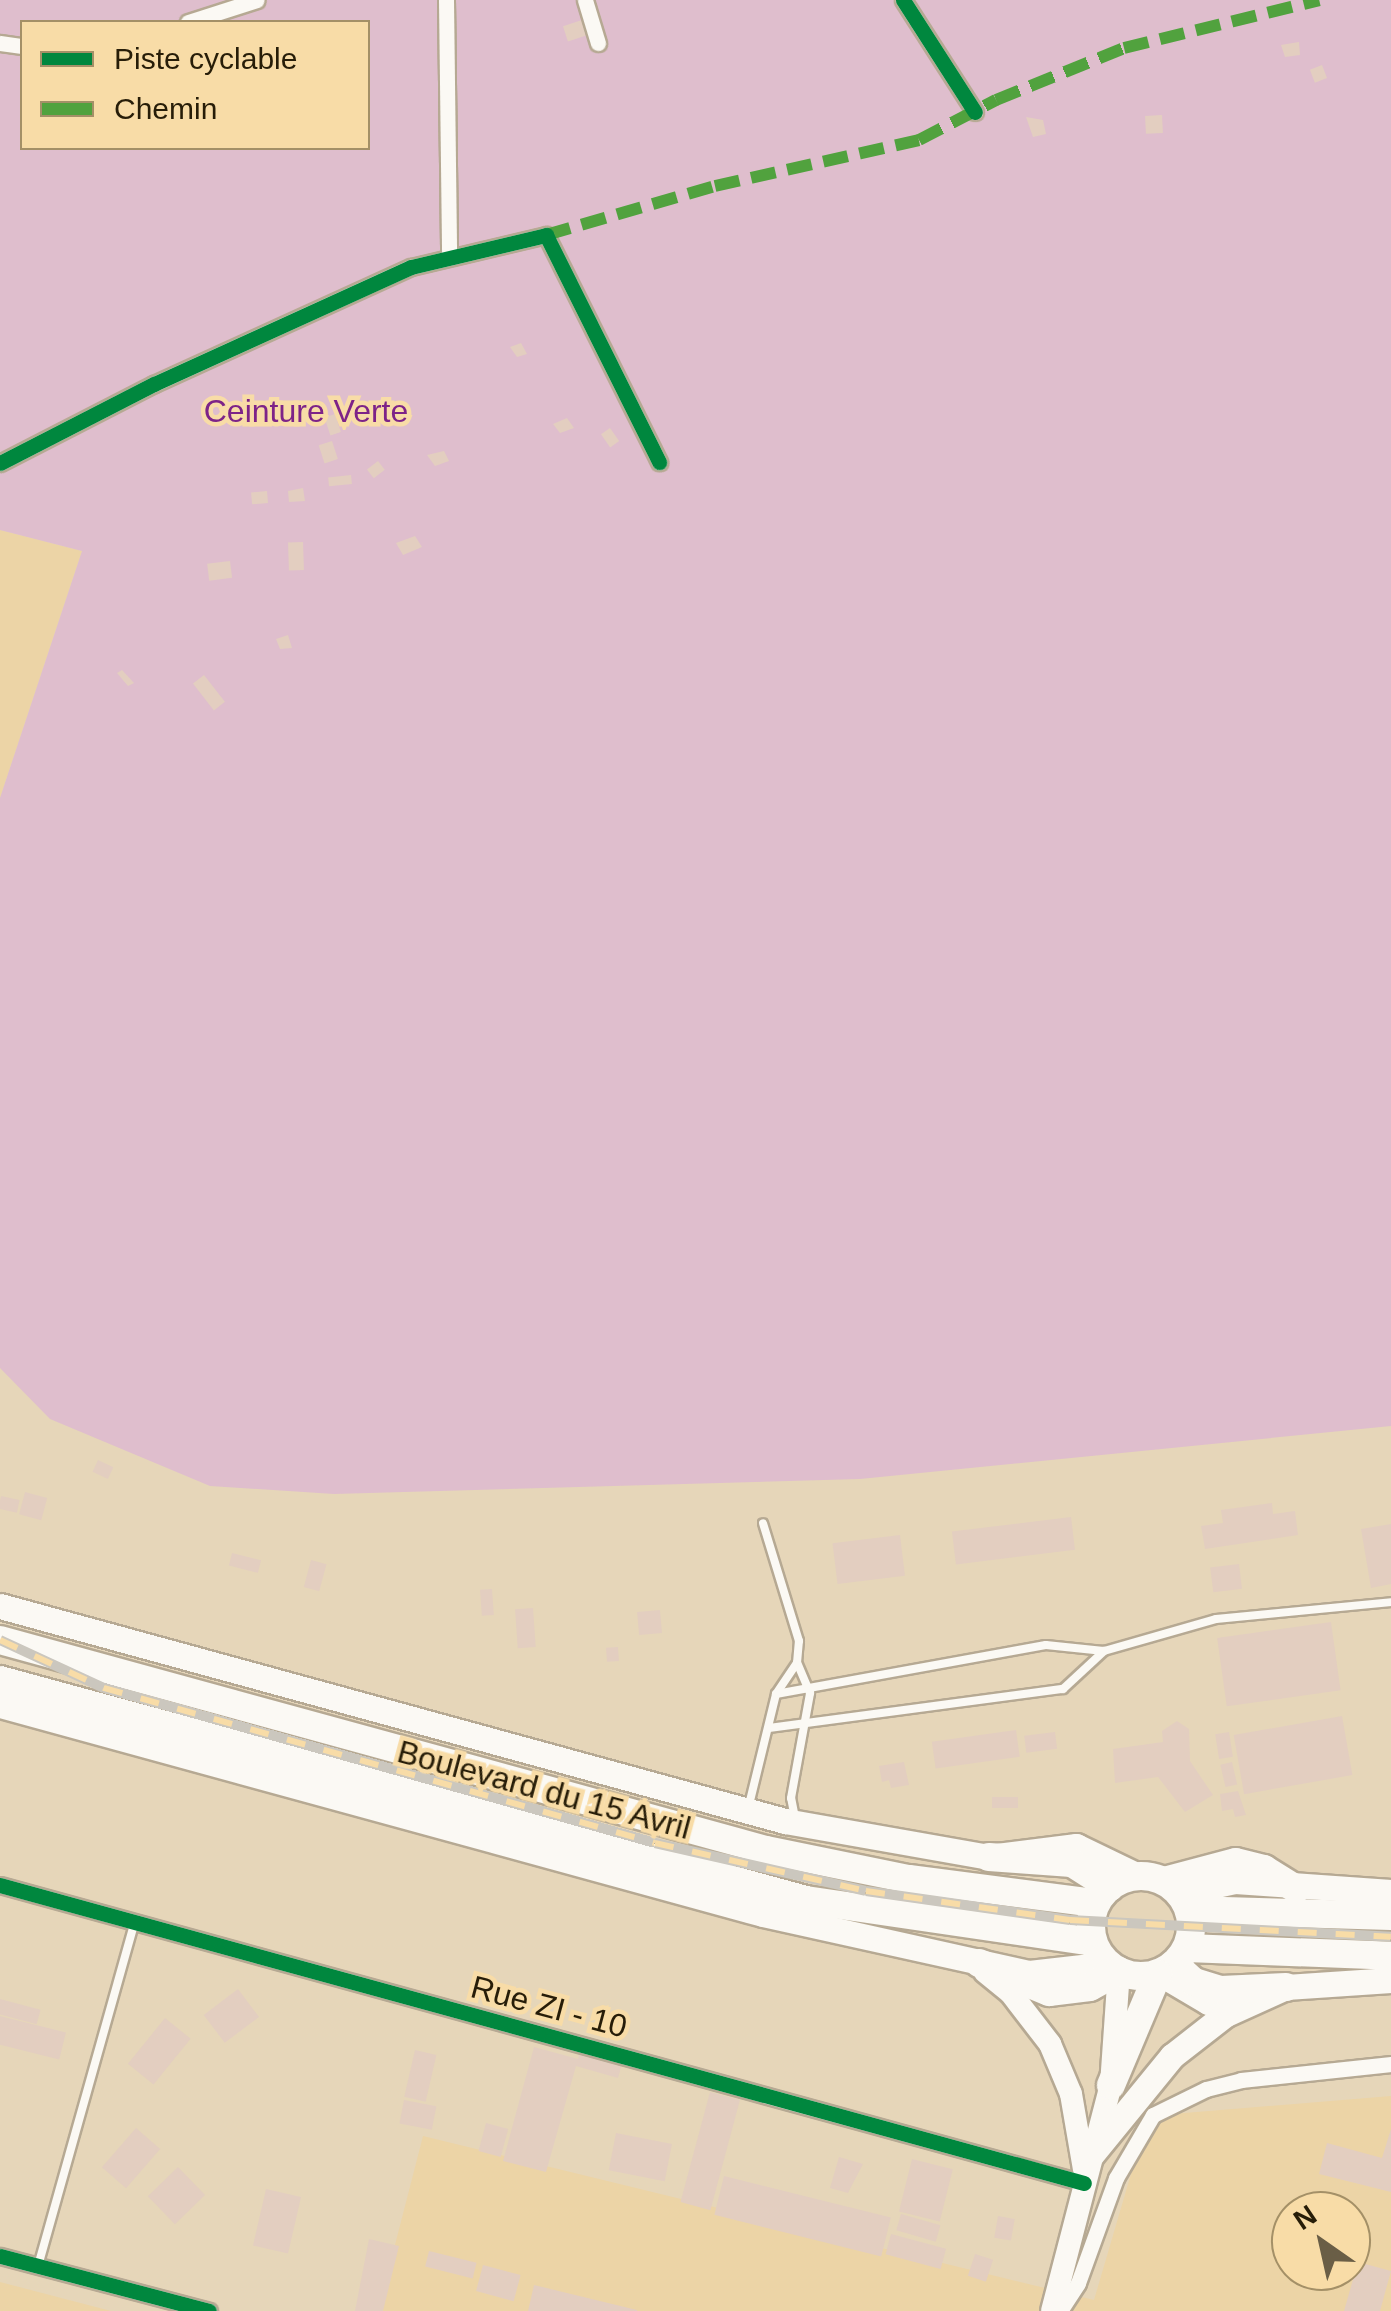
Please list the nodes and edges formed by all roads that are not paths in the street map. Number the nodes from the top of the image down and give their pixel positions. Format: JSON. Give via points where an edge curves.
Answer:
{"nodes":[{"id":1,"x":258,"y":0,"type":"edge"},
{"id":2,"x":446,"y":0,"type":"edge"},
{"id":3,"x":585,"y":0,"type":"edge"},
{"id":4,"x":904,"y":0,"type":"edge"},
{"id":5,"x":194,"y":20,"type":"edge"},
{"id":6,"x":598,"y":43,"type":"dead end"},
{"id":7,"x":975,"y":112,"type":"dead end"},
{"id":8,"x":450,"y":254,"type":"junction"},
{"id":9,"x":658,"y":462,"type":"dead end"},
{"id":10,"x":0,"y":463,"type":"edge"},
{"id":11,"x":763,"y":1523,"type":"dead end"},
{"id":12,"x":1391,"y":1602,"type":"edge"},
{"id":13,"x":0,"y":1606,"type":"edge"},
{"id":14,"x":0,"y":1640,"type":"edge"},
{"id":15,"x":1104,"y":1651,"type":"junction"},
{"id":16,"x":796,"y":1662,"type":"junction"},
{"id":17,"x":0,"y":1680,"type":"edge"},
{"id":18,"x":810,"y":1693,"type":"junction"},
{"id":19,"x":776,"y":1694,"type":"junction"},
{"id":20,"x":0,"y":1705,"type":"edge"},
{"id":21,"x":770,"y":1728,"type":"junction"},
{"id":22,"x":808,"y":1728,"type":"junction"},
{"id":23,"x":747,"y":1812,"type":"junction"},
{"id":24,"x":797,"y":1823,"type":"junction"},
{"id":25,"x":989,"y":1858,"type":"junction"},
{"id":26,"x":0,"y":1884,"type":"edge"},
{"id":27,"x":1296,"y":1889,"type":"joint"},
{"id":28,"x":1167,"y":1890,"type":"junction"},
{"id":29,"x":1391,"y":1892,"type":"edge"},
{"id":30,"x":1103,"y":1895,"type":"junction"},
{"id":31,"x":1391,"y":1916,"type":"edge"},
{"id":32,"x":134,"y":1922,"type":"junction"},
{"id":33,"x":1391,"y":1956,"type":"edge"},
{"id":34,"x":1107,"y":1959,"type":"junction"},
{"id":35,"x":975,"y":1962,"type":"junction"},
{"id":36,"x":1170,"y":1965,"type":"junction"},
{"id":37,"x":1391,"y":1980,"type":"edge"},
{"id":38,"x":1286,"y":1987,"type":"junction"},
{"id":39,"x":1250,"y":2001,"type":"junction"},
{"id":40,"x":1391,"y":2064,"type":"edge"},
{"id":41,"x":1110,"y":2085,"type":"junction"},
{"id":42,"x":1087,"y":2172,"type":"junction"},
{"id":43,"x":0,"y":2256,"type":"edge"},
{"id":44,"x":38,"y":2266,"type":"junction"},
{"id":45,"x":208,"y":2311,"type":"edge"},
{"id":46,"x":1052,"y":2311,"type":"edge"},
{"id":47,"x":1060,"y":2311,"type":"edge"}],
"edges":[{"from":1,"to":5,"type":"street"},
{"from":2,"to":8,"type":"street"},
{"from":3,"to":6,"type":"street"},
{"from":4,"to":7,"type":"street"},
{"from":8,"to":9,"type":"street","via":[[546,236]]},
{"from":8,"to":10,"type":"street","via":[[299,315]]},
{"from":11,"to":16,"type":"lane","via":[[799,1641]]},
{"from":12,"to":15,"type":"lane","via":[[1216,1620]]},
{"from":13,"to":23,"type":"main road","name":"Boulevard du 15 Avril"},
{"from":14,"to":30,"type":"highway","name":"Boulevard du 15 Avril","via":[[749,1846],[909,1879]]},
{"from":15,"to":18,"type":"lane","via":[[1046,1646]]},
{"from":15,"to":22,"type":"lane","via":[[1063,1689]]},
{"from":16,"to":18,"type":"lane"},
{"from":16,"to":19,"type":"lane"},
{"from":17,"to":34,"type":"highway","name":"Boulevard du 15 Avril","via":[[769,1891]]},
{"from":18,"to":19,"type":"lane"},
{"from":18,"to":22,"type":"lane"},
{"from":19,"to":21,"type":"lane"},
{"from":20,"to":35,"type":"main road","name":"Boulevard du 15 Avril","via":[[617,1876]]},
{"from":21,"to":22,"type":"lane"},
{"from":21,"to":23,"type":"lane"},
{"from":22,"to":24,"type":"lane","via":[[791,1798]]},
{"from":23,"to":24,"type":"main road","name":"Boulevard du 15 Avril"},
{"from":24,"to":25,"type":"main road","name":"Boulevard du 15 Avril"},
{"from":25,"to":28,"type":"main road","name":"Boulevard du 15 Avril","via":[[1076,1846]]},
{"from":25,"to":30,"type":"highway","via":[[1072,1863]]},
{"from":26,"to":32,"type":"street","name":"Rue ZI - 10"},
{"from":27,"to":28,"type":"highway","via":[[1264,1869],[1236,1862]]},
{"from":27,"to":29,"type":"main road"},
{"from":28,"to":30,"type":"highway"},
{"from":28,"to":31,"type":"highway"},
{"from":28,"to":36,"type":"highway"},
{"from":30,"to":34,"type":"highway"},
{"from":32,"to":42,"type":"street","name":"Rue ZI - 10"},
{"from":32,"to":44,"type":"lane"},
{"from":33,"to":36,"type":"highway"},
{"from":34,"to":35,"type":"highway","via":[[1090,1986],[1049,1992]]},
{"from":34,"to":36,"type":"highway","name":"Boulevard du 15 Avril"},
{"from":34,"to":41,"type":"street"},
{"from":35,"to":42,"type":"street","via":[[1010,1992],[1050,2044],[1071,2094]]},
{"from":36,"to":38,"type":"highway","via":[[1221,1990]]},
{"from":36,"to":39,"type":"main road","via":[[1208,2002]]},
{"from":36,"to":41,"type":"highway"},
{"from":37,"to":38,"type":"main road"},
{"from":38,"to":39,"type":"main road"},
{"from":39,"to":42,"type":"main road","via":[[1172,2056]]},
{"from":40,"to":47,"type":"street","via":[[1241,2080],[1153,2115],[1116,2178],[1078,2284]]},
{"from":41,"to":42,"type":"street"},
{"from":42,"to":46,"type":"street"},
{"from":43,"to":44,"type":"street"},
{"from":44,"to":45,"type":"street"}]}
